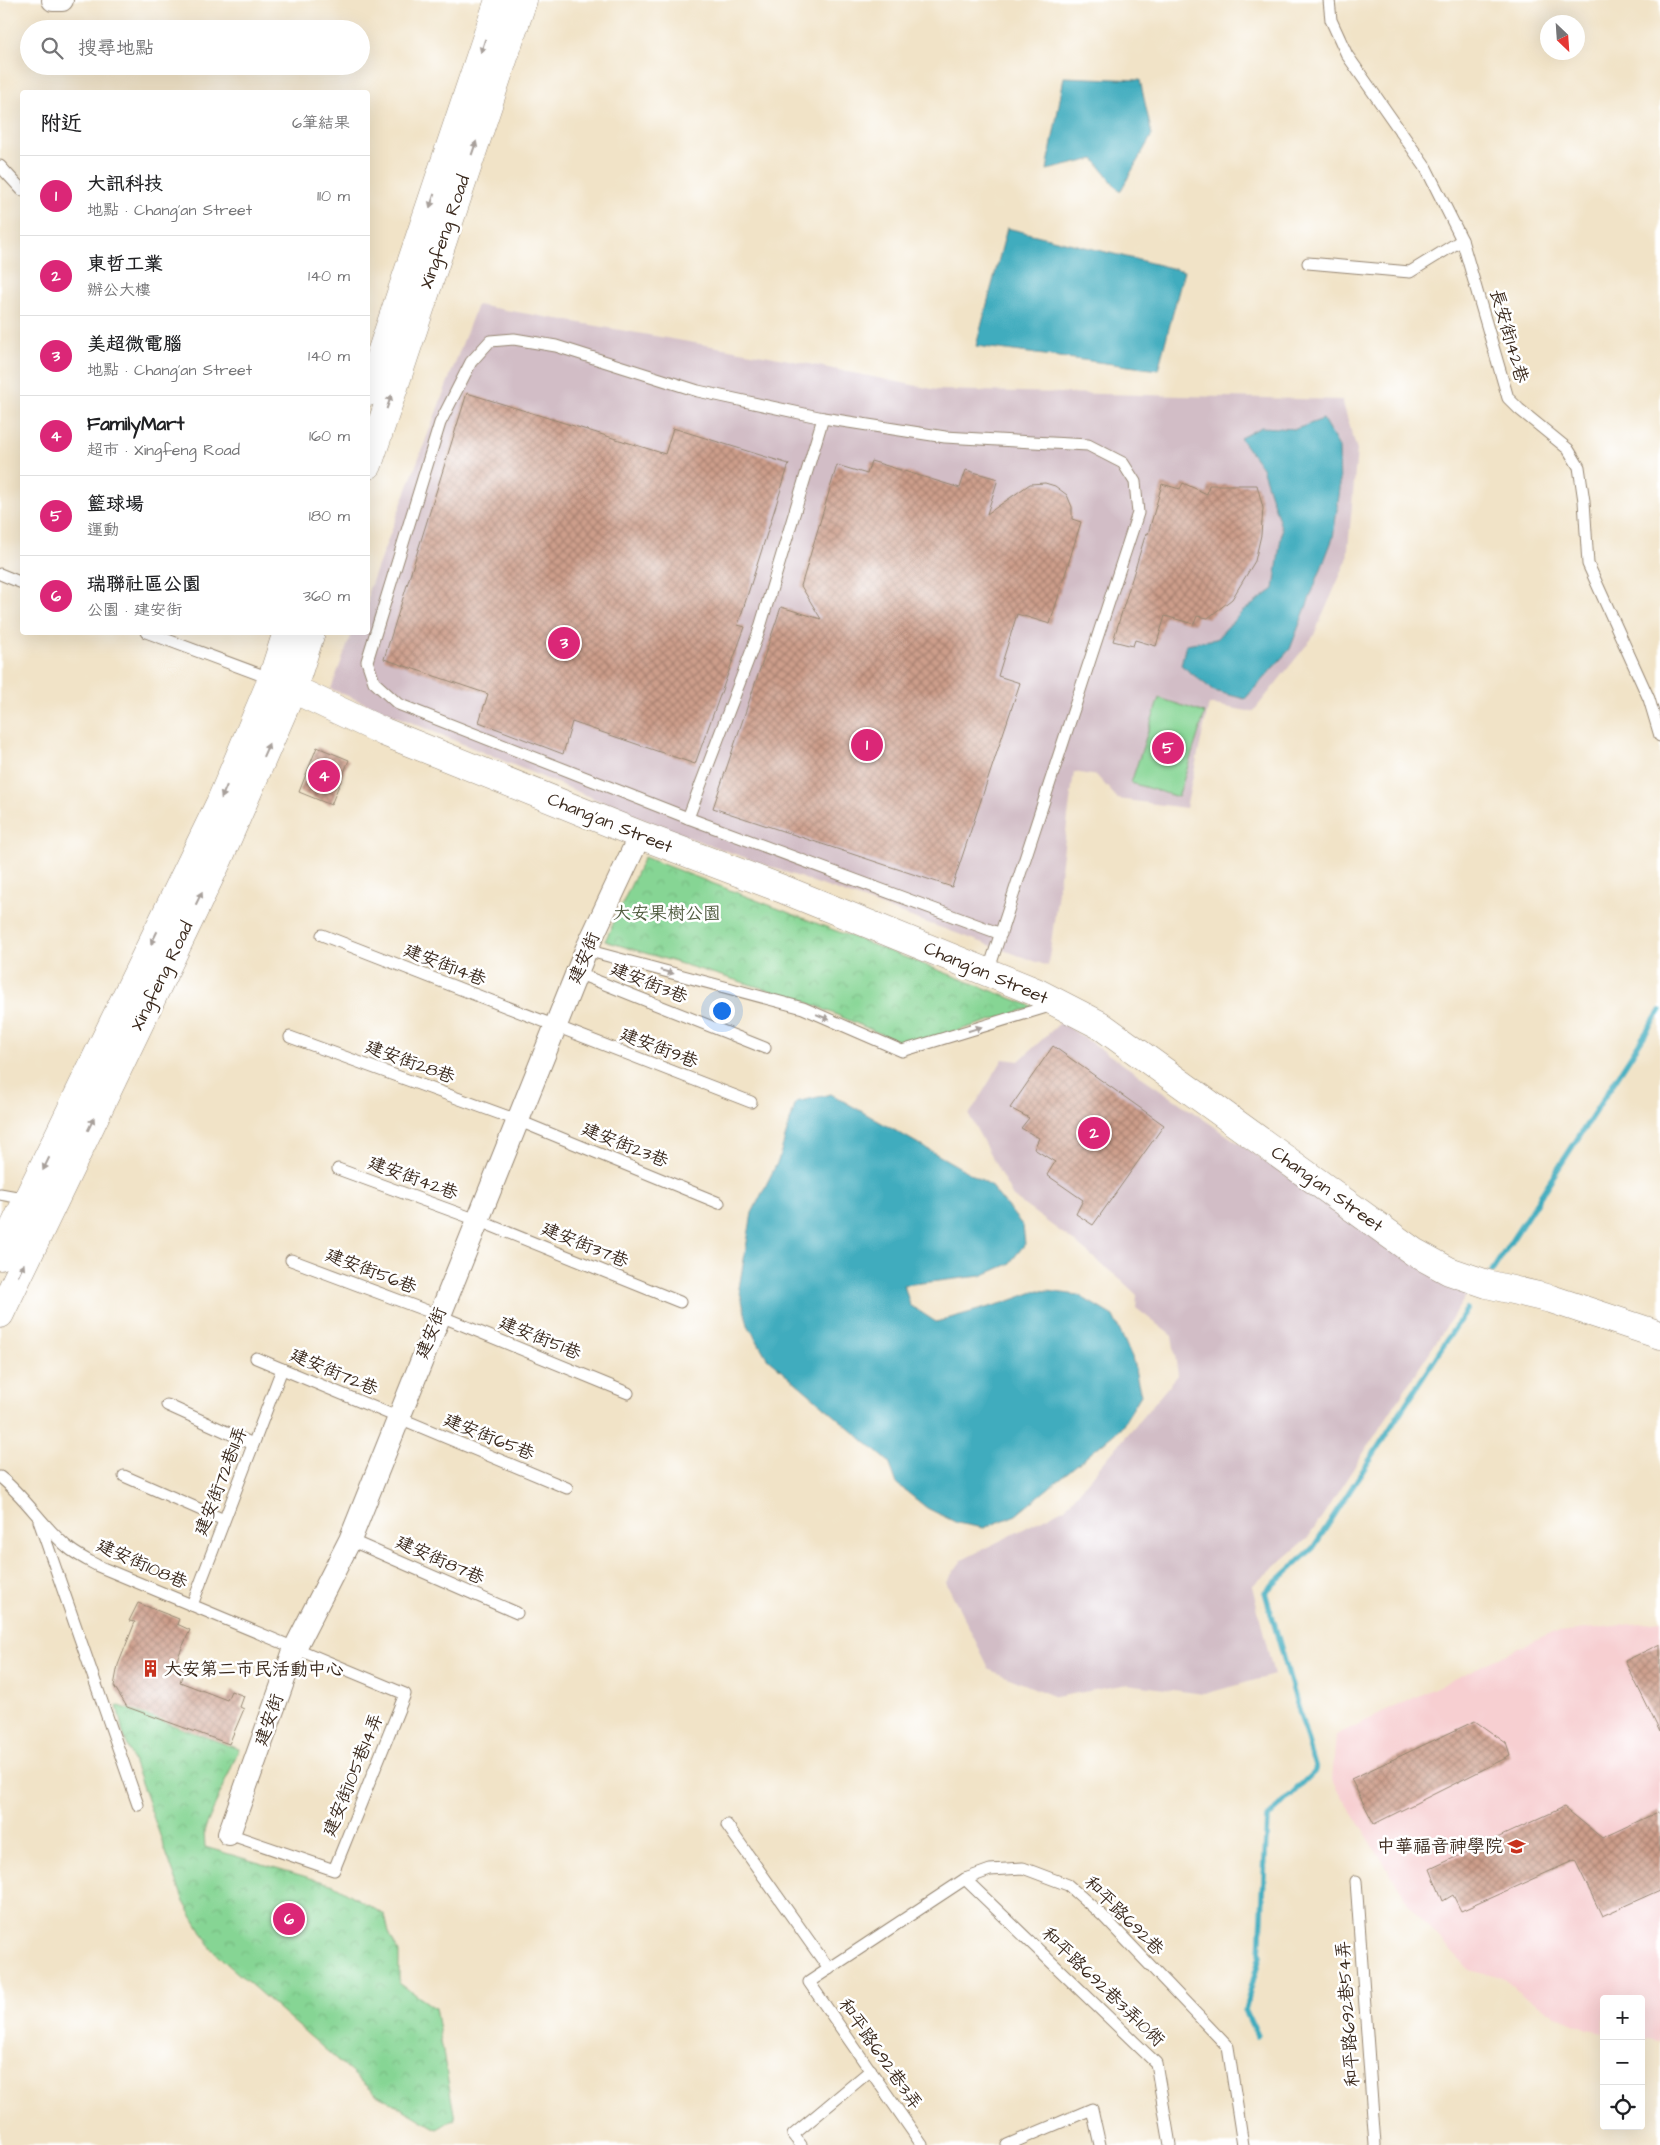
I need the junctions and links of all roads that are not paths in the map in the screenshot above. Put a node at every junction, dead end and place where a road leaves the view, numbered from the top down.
1 (53, 0) edge
2 (62, 0) edge
3 (499, 0) edge
4 (523, 0) edge
5 (1329, 0) edge
6 (0, 166) edge
7 (20, 188) edge
8 (1462, 240) junction
9 (1308, 263) dead end
10 (370, 386) edge
11 (823, 418) junction
12 (370, 459) edge
13 (0, 574) edge
14 (20, 582) edge
15 (154, 635) edge
16 (287, 635) edge
17 (309, 635) edge
18 (282, 684) junction
19 (1660, 736) edge
20 (688, 818) junction
21 (640, 835) junction
22 (1000, 934) junction
23 (322, 935) dead end
24 (586, 950) junction
25 (988, 972) junction
26 (577, 973) junction
27 (1059, 1004) junction
28 (555, 1026) junction
29 (290, 1037) dead end
30 (764, 1048) dead end
31 (751, 1102) dead end
32 (517, 1120) junction
33 (338, 1169) dead end
34 (0, 1194) edge
35 (28, 1199) junction
36 (719, 1202) dead end
37 (477, 1220) junction
38 (0, 1256) edge
39 (291, 1260) dead end
40 (680, 1302) dead end
41 (0, 1314) edge
42 (438, 1315) junction
43 (1660, 1334) edge
44 (256, 1358) dead end
45 (282, 1369) junction
46 (628, 1393) dead end
47 (167, 1405) dead end
48 (397, 1418) junction
49 (253, 1444) junction
50 (124, 1476) dead end
51 (0, 1477) edge
52 (567, 1488) dead end
53 (38, 1517) junction
54 (224, 1520) junction
55 (350, 1540) junction
56 (192, 1605) junction
57 (517, 1613) dead end
58 (295, 1648) junction
59 (406, 1694) joint
60 (138, 1805) dead end
61 (727, 1825) dead end
62 (229, 1834) joint
63 (965, 1879) junction
64 (1356, 1881) dead end
65 (829, 1969) junction
66 (809, 1982) joint
67 (871, 2070) junction
68 (801, 2145) edge
69 (922, 2145) edge
70 (1007, 2145) edge
71 (1100, 2145) edge
72 (1170, 2145) edge
73 (1243, 2145) edge
74 (1376, 2145) edge

1 - 2 street
3 -> 10 main road, Xingfeng Road
12 -> 4 main road, Xingfeng Road
5 - 8 lane, 長安街142巷
6 - 7 lane
8 - 9 lane
8 - 19 lane, 長安街142巷
11 - 20 lane
11 - 20 lane
11 - 22 lane
13 - 14 lane
15 - 18 lane
16 - 18 main road, Xingfeng Road
17 - 18 main road, Xingfeng Road
18 - 21 main road, Chang'an Street
18 -> 35 main road, Xingfeng Road
41 -> 18 main road, Xingfeng Road
20 - 22 lane
21 - 24 street, 建安街
21 - 25 main road, Chang'an Street
22 - 25 lane
23 - 28 lane, 建安街14巷
24 - 26 street, 建安街
24 -> 27 lane
25 - 27 main road, Chang'an Street
26 - 28 street, 建安街
26 - 30 lane, 建安街3巷
27 - 43 main road, Chang'an Street
28 - 31 lane, 建安街9巷
28 - 32 street, 建安街
29 - 32 lane, 建安街28巷
32 - 36 lane, 建安街23巷
32 - 37 street, 建安街
33 - 37 lane, 建安街42巷
34 - 35 lane
35 - 38 main road, Xingfeng Road
37 - 40 lane, 建安街37巷
37 - 42 street, 建安街
39 - 42 lane, 建安街56巷
42 - 46 lane, 建安街51巷
42 - 48 street, 建安街
44 - 45 lane, 建安街72巷
45 - 48 lane, 建安街72巷
45 - 49 lane, 建安街72巷11弄
47 - 49 lane
48 - 52 lane, 建安街65巷
48 - 55 street, 建安街
49 - 54 lane, 建安街72巷11弄
50 - 54 lane
51 - 53 lane, 建安街108巷
53 - 56 lane, 建安街108巷
53 - 60 lane
54 - 56 lane, 建安街72巷11弄
55 - 57 lane, 建安街87巷
55 - 58 street, 建安街
56 - 58 lane, 建安街108巷
58 - 59 lane, 建安街108巷
58 - 62 street, 建安街
59 - 62 lane, 建安街105巷14弄
61 - 65 lane
63 - 65 lane, 和平路692巷
63 - 72 lane, 和平路692巷3弄10衖
63 - 73 lane, 和平路692巷
64 - 74 lane, 和平路692巷54弄
65 - 66 lane, 和平路692巷
66 - 67 lane, 和平路692巷3弄
67 - 68 lane
67 - 69 lane, 和平路692巷3弄
70 - 71 lane

